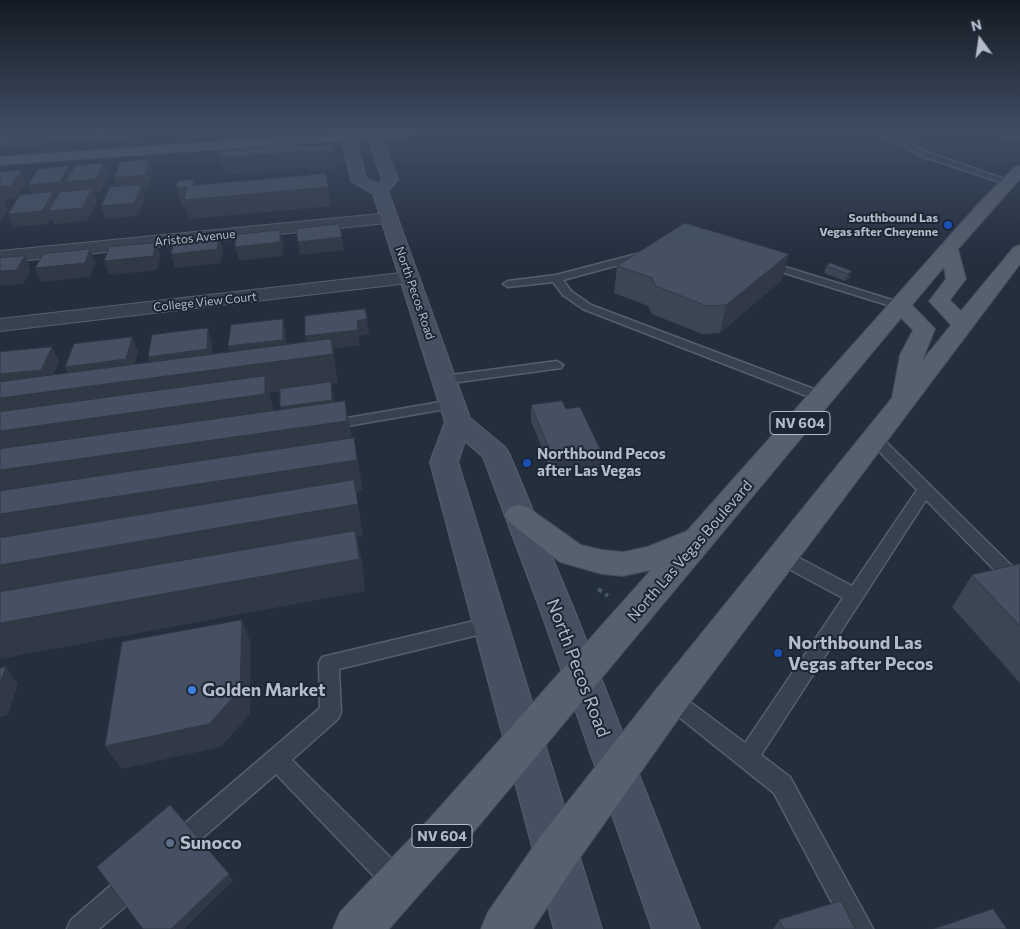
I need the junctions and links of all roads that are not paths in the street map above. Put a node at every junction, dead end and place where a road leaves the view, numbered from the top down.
1 (358, 174) edge
2 (389, 174) edge
3 (1015, 176) edge
4 (380, 191) junction
5 (390, 218) junction
6 (949, 249) junction
7 (1020, 251) edge
8 (658, 252) edge
9 (0, 257) edge
10 (760, 262) edge
11 (410, 278) junction
12 (556, 278) junction
13 (508, 284) dead end
14 (900, 306) junction
15 (0, 325) edge
16 (963, 325) junction
17 (557, 365) dead end
18 (444, 380) junction
19 (822, 397) junction
20 (904, 400) junction
21 (455, 414) junction
22 (316, 427) edge
23 (874, 438) junction
24 (925, 490) junction
25 (519, 515) junction
26 (704, 535) junction
27 (782, 557) junction
28 (1020, 585) edge
29 (855, 596) junction
30 (491, 625) junction
31 (582, 676) junction
32 (671, 699) junction
33 (525, 742) junction
34 (747, 758) junction
35 (276, 760) junction
36 (617, 772) junction
37 (556, 853) junction
38 (398, 884) junction
39 (80, 929) edge
40 (357, 929) edge
41 (504, 929) edge
42 (578, 929) edge
43 (676, 929) edge
44 (860, 929) edge

1 - 4 main road
2 - 4 main road
3 - 6 main road, North Las Vegas Boulevard / NV 604
4 - 5 main road, North Pecos Road
5 - 9 street, Aristos Avenue
5 - 11 main road, North Pecos Road
6 - 14 main road, North Las Vegas Boulevard / NV 604
6 - 16 main road
7 - 16 main road
8 - 12 lane
10 - 14 lane
11 - 15 street, College View Court
11 - 18 main road, North Pecos Road
12 - 13 lane
12 - 19 lane
14 - 19 main road, North Las Vegas Boulevard / NV 604
14 - 20 main road
16 - 20 main road
17 - 18 lane
18 - 21 main road, North Pecos Road
19 - 26 main road, North Las Vegas Boulevard / NV 604
20 - 23 main road
21 - 22 lane
21 - 25 main road, North Pecos Road
21 - 30 main road
23 - 24 lane
23 - 27 main road
24 - 28 lane
24 - 29 lane
25 - 26 main road
25 - 31 main road, North Pecos Road
26 - 31 main road, North Las Vegas Boulevard / NV 604
27 - 29 lane
27 - 32 main road
29 - 34 lane
30 - 33 main road
30 - 35 lane
31 - 33 main road, North Las Vegas Boulevard / NV 604
31 - 36 main road, North Pecos Road
32 - 34 lane
32 - 36 main road
33 - 37 main road
33 - 38 main road, North Las Vegas Boulevard / NV 604
34 - 44 lane
35 - 38 lane
35 - 39 lane
36 - 37 main road
36 - 43 main road, North Pecos Road
37 - 41 main road
37 - 42 main road
38 - 40 main road, North Las Vegas Boulevard / NV 604

